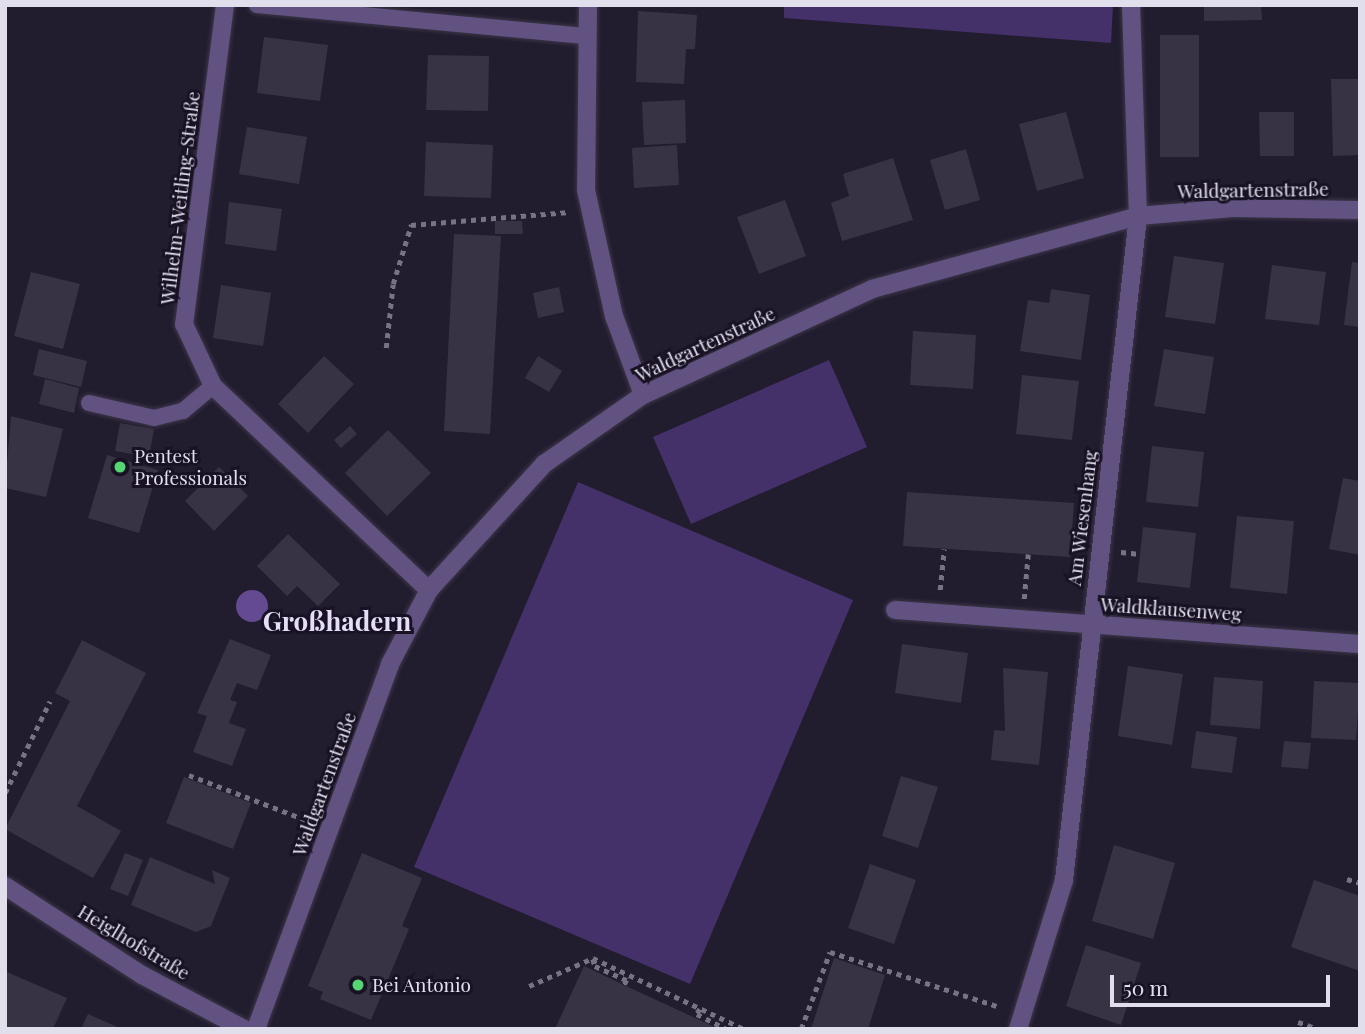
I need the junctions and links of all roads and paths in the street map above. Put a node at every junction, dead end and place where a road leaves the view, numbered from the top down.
1 (225, 5) edge
2 (257, 5) edge
3 (588, 5) edge
4 (1131, 5) edge
5 (585, 36) junction
6 (1360, 210) edge
7 (590, 211) junction
8 (1138, 216) junction
9 (386, 348) dead end
10 (213, 386) junction
11 (643, 394) junction
12 (89, 403) dead end
13 (944, 549) dead end
14 (1028, 554) dead end
15 (429, 590) junction
16 (895, 610) dead end
17 (937, 613) junction
18 (1022, 619) junction
19 (1091, 624) junction
20 (1360, 644) edge
21 (50, 701) dead end
22 (188, 775) dead end
23 (5, 793) edge
24 (290, 814) dead end
25 (1347, 878) dead end
26 (1360, 883) edge
27 (5, 887) edge
28 (593, 958) junction
29 (624, 985) dead end
30 (529, 986) dead end
31 (700, 1008) junction
32 (1021, 1022) edge
33 (1298, 1022) dead end
34 (244, 1029) edge
35 (256, 1029) edge
36 (727, 1029) edge
37 (744, 1029) edge
38 (801, 1029) edge
39 (1318, 1029) edge

1 - 10 street, Wilhelm-Weitling-Straße
2 - 5 lane
3 - 5 street
4 - 8 street, Am Wiesenhang
5 - 7 street
6 - 8 street, Waldgartenstraße
7 - 9 path
7 - 11 street
8 - 11 street, Waldgartenstraße
8 - 19 street, Am Wiesenhang
10 - 12 lane
10 - 15 street, Wilhelm-Weitling-Straße
11 - 15 street, Waldgartenstraße
13 - 17 path
14 - 18 path
15 - 35 street, Waldgartenstraße
16 - 17 street, Waldklausenweg
17 - 18 street, Waldklausenweg
18 - 19 street, Waldklausenweg
19 - 20 street, Waldklausenweg
19 - 32 street, Am Wiesenhang
21 - 23 path
22 - 24 path
25 - 26 path
27 - 34 street, Heiglhofstraße
28 - 29 path
28 - 30 path
28 - 31 path
31 - 36 path
31 - 37 path
32 - 38 path
33 - 39 path

